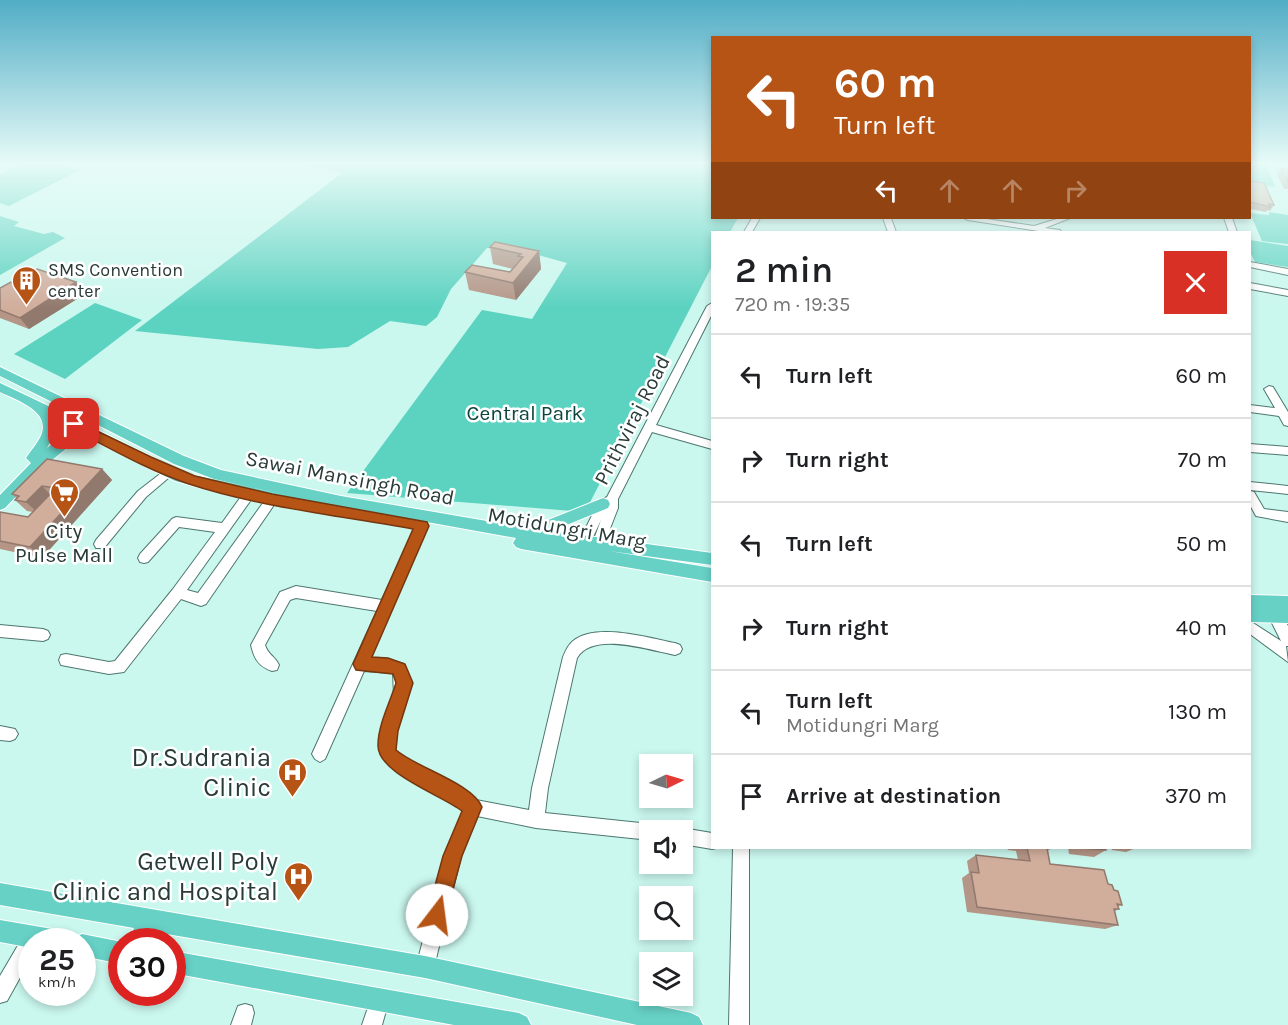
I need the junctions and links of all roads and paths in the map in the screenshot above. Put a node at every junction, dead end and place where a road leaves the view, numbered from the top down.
1 (975, 219) edge
2 (1063, 219) edge
3 (1001, 223) junction
4 (1034, 228) junction
5 (1005, 231) edge
6 (1051, 231) edge
7 (1251, 265) edge
8 (1288, 272) edge
9 (1251, 286) edge
10 (1288, 293) edge
11 (710, 318) edge
12 (0, 371) edge
13 (0, 387) edge
14 (1269, 389) dead end
15 (39, 407) junction
16 (1251, 409) edge
17 (1285, 417) edge
18 (84, 422) junction
19 (650, 428) junction
20 (113, 443) junction
21 (711, 445) edge
22 (1251, 448) edge
23 (1288, 451) edge
24 (37, 459) junction
25 (169, 471) junction
26 (1251, 486) edge
27 (1288, 490) edge
28 (0, 493) edge
29 (249, 494) junction
30 (1251, 497) edge
31 (272, 499) junction
32 (608, 502) junction
33 (0, 504) edge
34 (1288, 517) edge
35 (422, 526) junction
36 (225, 528) junction
37 (526, 534) junction
38 (100, 544) dead end
39 (589, 548) junction
40 (144, 558) dead end
41 (711, 559) edge
42 (711, 575) edge
43 (177, 593) junction
44 (1251, 602) edge
45 (387, 607) junction
46 (1280, 609) edge
47 (1251, 615) edge
48 (1251, 628) edge
49 (0, 631) edge
50 (43, 635) dead end
51 (1288, 640) edge
52 (675, 650) dead end
53 (1288, 656) edge
54 (66, 660) dead end
55 (361, 664) junction
56 (272, 665) dead end
57 (320, 754) dead end
58 (472, 807) junction
59 (536, 820) junction
60 (639, 831) edge
61 (693, 838) edge
62 (711, 841) edge
63 (741, 849) edge
64 (0, 894) edge
65 (149, 921) junction
66 (146, 928) edge
67 (0, 931) edge
68 (18, 934) edge
69 (18, 962) edge
70 (186, 965) edge
71 (425, 967) junction
72 (0, 994) edge
73 (380, 1000) junction
74 (372, 1025) edge
75 (519, 1025) edge
76 (692, 1025) edge
77 (740, 1025) edge

1 - 3 street
2 - 4 street
3 - 4 street
3 - 5 street
4 - 6 street
7 - 8 street
9 - 10 street
11 - 19 street, Prithviraj Road
12 - 18 main road, Sawai Mansingh Road
13 - 15 main road, Motidungri Marg
14 - 17 street
15 - 18 main road, Motidungri Marg
15 - 24 main road
16 - 17 street
18 - 20 main road, Motidungri Marg
18 - 24 main road
18 - 37 main road, Sawai Mansingh Road
19 - 21 street
19 - 32 street, Prithviraj Road
20 - 24 main road
20 - 25 main road, Motidungri Marg
22 - 23 street
24 - 28 main road
24 - 33 main road
25 - 29 main road, Motidungri Marg
25 - 38 street
26 - 27 street
29 - 31 main road, Motidungri Marg
29 - 36 street
30 - 34 street
31 - 35 main road, Motidungri Marg
31 - 43 street
32 - 37 main road
32 - 39 street, Prithviraj Road
35 - 39 main road, Motidungri Marg
35 - 45 street
36 - 40 street
36 - 43 street
37 - 39 main road, Sawai Mansingh Road
39 - 41 main road, Sawai Mansingh Road
39 - 42 main road, Motidungri Marg
43 - 54 street
44 - 46 main road
45 - 55 street
45 - 56 street
46 - 47 main road
46 - 51 street
48 - 53 street
49 - 50 street
52 - 59 street
55 - 57 street
55 - 58 street
58 - 59 street
58 - 71 street
59 - 60 street
61 - 62 street
63 - 77 street
64 - 65 main road
65 - 66 main road
65 - 71 main road
67 - 68 main road
69 - 72 street
70 - 73 main road
71 - 76 main road
73 - 74 street
73 - 75 main road

